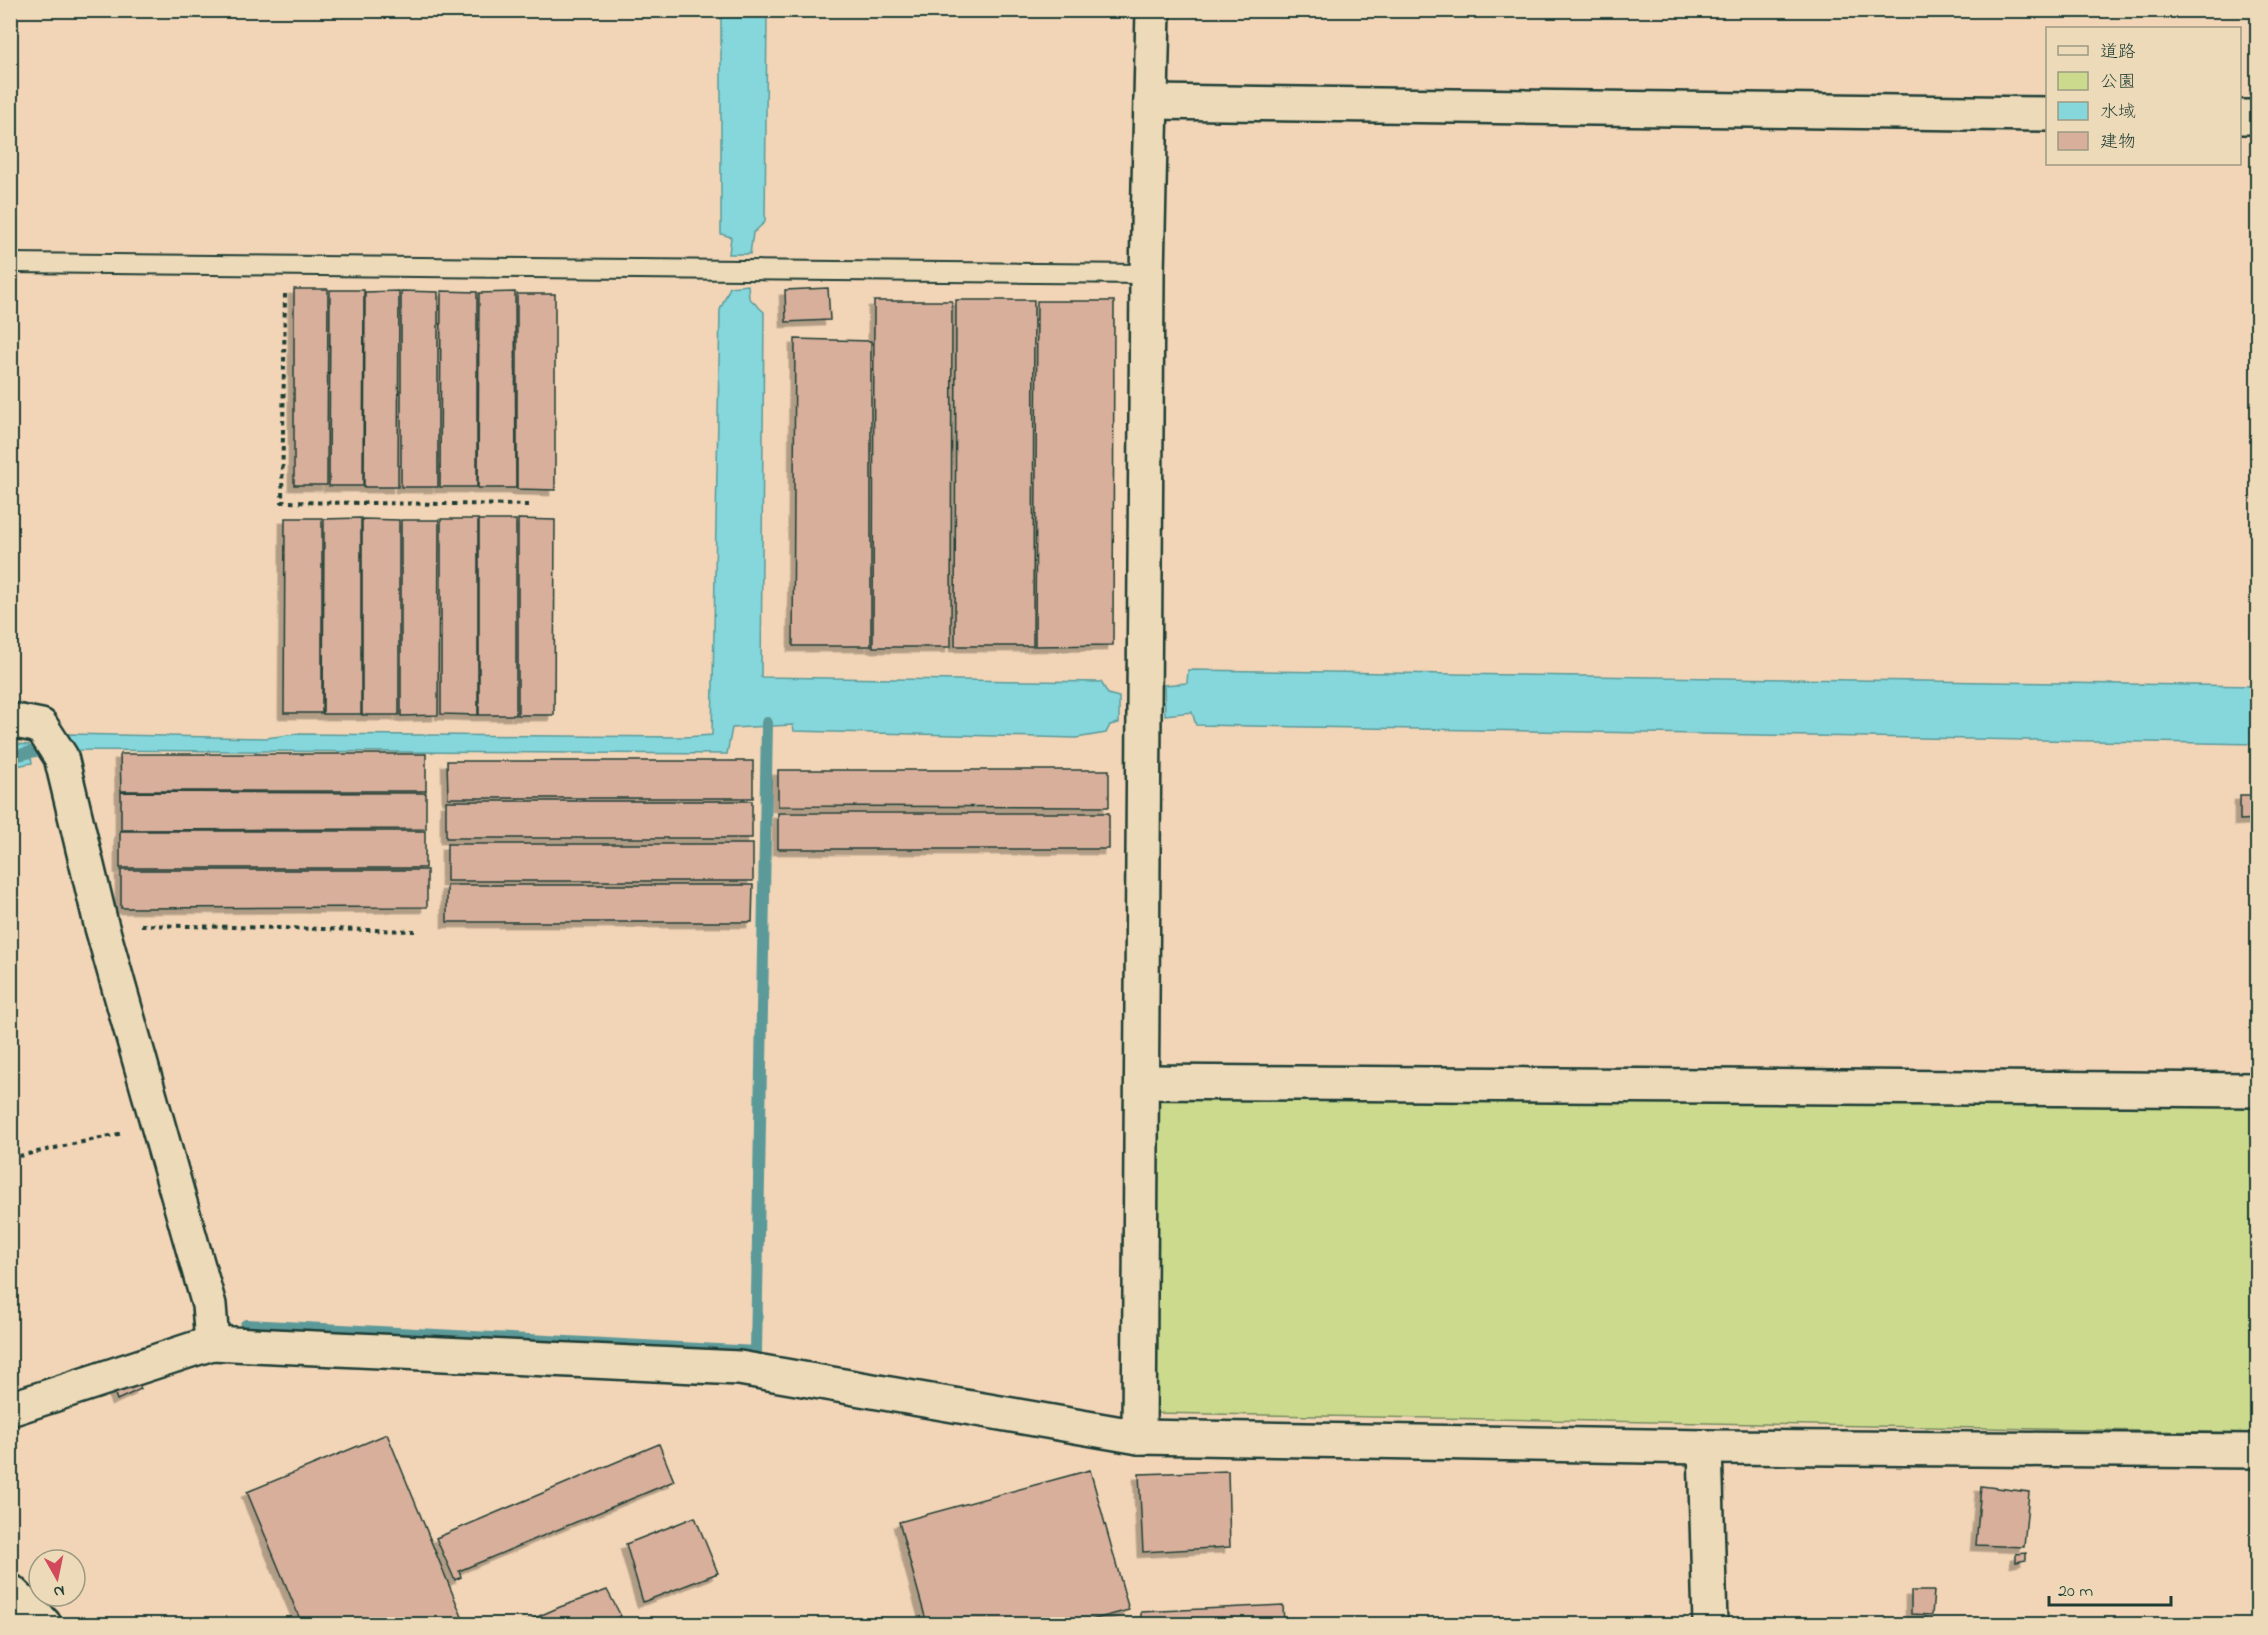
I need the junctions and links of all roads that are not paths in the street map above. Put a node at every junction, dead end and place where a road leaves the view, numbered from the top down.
1 (1153, 10) edge
2 (1151, 102) junction
3 (2046, 114) edge
4 (2241, 117) edge
5 (2258, 117) edge
6 (10, 263) edge
7 (1147, 274) junction
8 (10, 720) edge
9 (1142, 1082) junction
10 (2258, 1090) edge
11 (212, 1343) junction
12 (10, 1409) edge
13 (1139, 1437) junction
14 (1705, 1447) junction
15 (2258, 1451) edge
16 (10, 1591) edge
17 (44, 1624) edge
18 (1710, 1624) edge

1 - 2 street
2 - 3 street
2 - 7 street
4 - 5 street
6 - 7 lane
7 - 9 street
8 - 11 street
9 - 10 street
9 - 13 street
11 - 12 street
11 - 13 street
13 - 14 street
14 - 15 street
14 - 18 street
16 - 17 street

